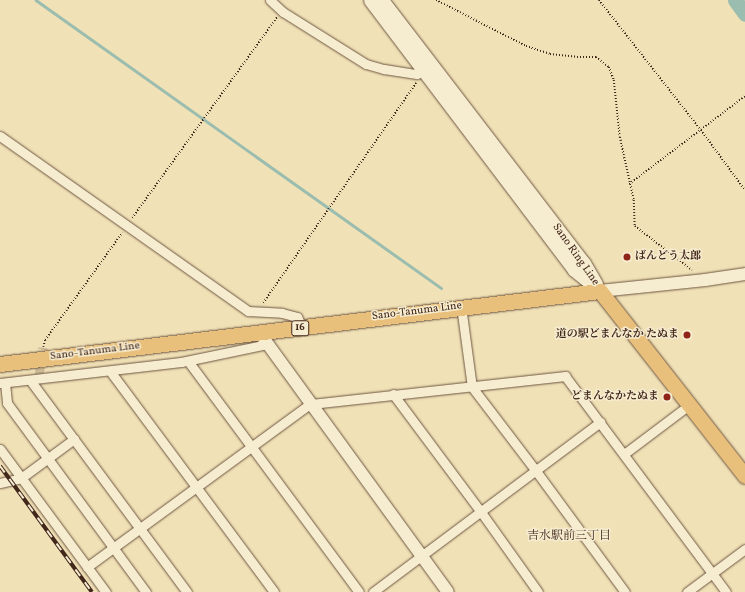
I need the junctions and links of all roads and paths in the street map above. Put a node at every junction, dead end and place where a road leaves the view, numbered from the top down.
1 (270, 0) edge
2 (370, 0) edge
3 (382, 0) edge
4 (436, 0) edge
5 (599, 0) edge
6 (282, 10) junction
7 (424, 68) junction
8 (745, 96) edge
9 (701, 130) junction
10 (0, 136) edge
11 (629, 184) junction
12 (745, 190) edge
13 (127, 226) junction
14 (745, 274) edge
15 (705, 280) junction
16 (600, 291) junction
17 (461, 306) junction
18 (256, 313) junction
19 (302, 327) junction
20 (259, 332) junction
21 (268, 344) junction
22 (43, 347) tunnel mouth
23 (188, 361) junction
24 (0, 364) edge
25 (110, 371) junction
26 (36, 378) junction
27 (2, 383) edge
28 (472, 387) junction
29 (393, 394) junction
30 (311, 403) junction
31 (689, 405) junction
32 (600, 422) junction
33 (74, 439) junction
34 (251, 447) junction
35 (0, 449) edge
36 (624, 454) junction
37 (48, 459) junction
38 (536, 471) junction
39 (745, 476) edge
40 (21, 478) junction
41 (0, 484) edge
42 (196, 488) junction
43 (481, 512) junction
44 (140, 529) junction
45 (114, 548) junction
46 (745, 549) edge
47 (422, 556) junction
48 (88, 568) junction
49 (712, 574) junction
50 (106, 592) edge
51 (146, 592) edge
52 (187, 592) edge
53 (274, 592) edge
54 (359, 592) edge
55 (373, 592) edge
56 (448, 592) edge
57 (538, 592) edge
58 (625, 592) edge
59 (687, 592) edge
60 (726, 592) edge

1 - 6 street
2 - 7 main road, Sano Ring Line
3 - 7 main road, Sano Ring Line
4 - 11 path
5 - 9 path
6 - 7 street
6 - 13 path
7 - 16 main road, Sano Ring Line
7 - 18 path
8 - 9 path
9 - 11 path
9 - 12 path
10 - 13 street
11 - 15 path
13 - 18 street
13 - 22 path
14 - 15 street
15 - 16 street
16 - 17 main road, Sano-Tanuma Line / 16
16 - 31 main road
17 - 19 main road, Sano-Tanuma Line / 16
17 - 28 street
18 - 19 street
19 - 20 main road, Sano-Tanuma Line / 16
20 - 21 street
20 - 24 main road, Sano-Tanuma Line / 16
21 - 23 street
21 - 30 street
23 - 25 street
23 - 34 street
25 - 26 street
25 - 42 street
26 - 27 street
26 - 33 street
27 - 37 street
28 - 29 street
28 - 32 street
28 - 38 street
29 - 30 street
29 - 43 street
30 - 34 street
30 - 47 street
31 - 36 street
31 - 39 main road
32 - 36 street
32 - 38 street
33 - 37 street
33 - 44 street
34 - 42 street
34 - 54 street
35 - 40 street
36 - 49 street
37 - 40 street
37 - 45 street
38 - 43 street
38 - 58 street
40 - 41 street
40 - 48 street
42 - 44 street
42 - 53 street
43 - 47 street
43 - 57 street
44 - 45 street
44 - 52 street
45 - 48 street
45 - 51 street
46 - 49 street
47 - 55 street
47 - 56 street
48 - 50 street
49 - 59 street
49 - 60 street

